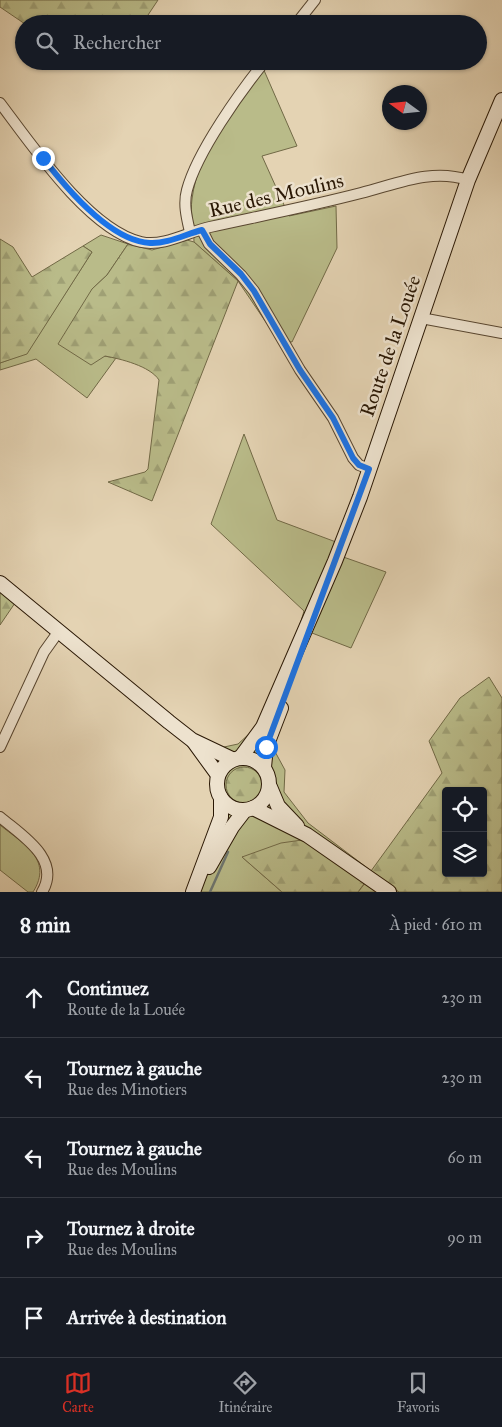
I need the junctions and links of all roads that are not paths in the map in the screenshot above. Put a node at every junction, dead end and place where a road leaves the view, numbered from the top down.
1 (315, 0) edge
2 (303, 15) edge
3 (258, 70) edge
4 (502, 100) edge
5 (0, 103) edge
6 (468, 180) junction
7 (202, 230) junction
8 (190, 232) junction
9 (421, 318) junction
10 (502, 333) edge
11 (369, 469) junction
12 (0, 583) edge
13 (317, 606) junction
14 (59, 631) junction
15 (0, 718) edge
16 (10, 722) junction
17 (192, 740) junction
18 (0, 746) edge
19 (237, 758) junction
20 (264, 767) junction
21 (218, 775) junction
22 (270, 787) junction
23 (221, 798) junction
24 (249, 809) junction
25 (0, 817) edge
26 (307, 835) junction
27 (42, 892) edge
28 (192, 892) edge
29 (196, 892) edge
30 (389, 892) edge

1 - 2 street
3 - 8 street
4 - 6 main road, Route de la Louée
5 - 8 street, Rue des Moulins
6 - 7 street, Rue des Moulins
6 - 9 main road, Route de la Louée
7 - 8 street, Rue des Moulins
7 - 11 street
9 - 10 street
9 - 11 main road, Route de la Louée
11 - 13 main road, Route de la Louée
12 - 14 main road
13 - 19 main road, Route de la Louée
13 - 20 main road, Route de la Louée
14 - 16 street
14 - 17 main road
15 - 16 street
16 - 18 street
17 - 19 main road
17 - 21 main road
19 - 20 main road
19 - 21 main road
20 - 22 main road
21 - 23 main road
22 - 24 main road
22 - 26 main road
23 - 24 main road
23 - 28 main road
24 - 26 main road
24 - 29 main road
25 - 27 street
26 - 30 main road

